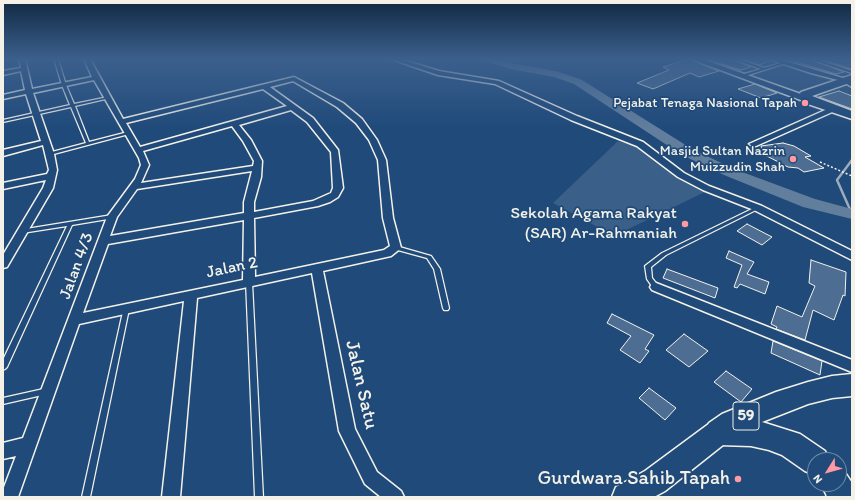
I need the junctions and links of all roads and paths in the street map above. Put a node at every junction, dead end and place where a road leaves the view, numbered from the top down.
1 (27, 82) edge
2 (76, 82) edge
3 (99, 82) edge
4 (282, 82) edge
5 (300, 82) edge
6 (498, 82) edge
7 (760, 82) edge
8 (842, 82) edge
9 (64, 85) junction
10 (265, 87) junction
11 (29, 92) junction
12 (3, 97) edge
13 (108, 98) junction
14 (807, 98) junction
15 (73, 106) junction
16 (293, 107) junction
17 (835, 109) junction
18 (36, 114) junction
19 (852, 115) edge
20 (3, 121) edge
21 (121, 122) junction
22 (234, 124) junction
23 (128, 133) junction
24 (46, 142) junction
25 (88, 144) junction
26 (753, 144) dead end
27 (138, 150) junction
28 (3, 153) edge
29 (50, 154) junction
30 (820, 162) dead end
31 (257, 168) junction
32 (51, 176) junction
33 (852, 176) edge
34 (132, 187) junction
35 (4, 188) edge
36 (758, 208) junction
37 (249, 215) junction
38 (112, 217) junction
39 (70, 224) junction
40 (22, 231) junction
41 (103, 241) junction
42 (396, 248) junction
43 (852, 256) edge
44 (3, 264) edge
45 (317, 268) junction
46 (249, 282) junction
47 (656, 288) joint
48 (191, 295) junction
49 (446, 308) dead end
50 (126, 309) junction
51 (75, 320) junction
52 (852, 366) edge
53 (3, 367) edge
54 (852, 385) edge
55 (49, 390) junction
56 (3, 401) edge
57 (719, 432) junction
58 (28, 445) junction
59 (3, 451) edge
60 (807, 456) edge
61 (9, 497) edge
62 (86, 497) edge
63 (172, 497) edge
64 (259, 497) edge
65 (395, 497) edge
66 (626, 497) edge

1 - 11 street
2 - 9 street
3 - 13 street, Jalan 4/3
4 - 10 street
5 - 42 street
6 - 36 street
7 - 14 street
8 - 14 highway
9 - 11 street
9 - 15 lane
10 - 16 street
10 - 21 street
11 - 12 street
11 - 18 street
13 - 15 lane
13 - 21 street, Jalan 4/3
14 - 17 highway
15 - 18 lane
15 - 25 lane
16 - 22 street
16 - 37 street
17 - 19 highway
17 - 26 street
18 - 20 lane
18 - 24 street
21 - 23 street, Jalan 4/3
22 - 27 street
22 - 31 street
23 - 25 lane
23 - 27 street, Jalan 4/3
24 - 28 street
24 - 29 street
25 - 29 lane
27 - 34 street, Jalan 4/3
29 - 32 street
30 - 33 path
31 - 34 street
31 - 37 street
32 - 35 street
32 - 40 street
34 - 38 street, Jalan 4/3
36 - 43 street
36 - 47 lane
37 - 41 street
37 - 46 street
38 - 39 lane
38 - 41 street, Jalan 4/3
39 - 40 lane
39 - 53 lane
40 - 44 street
41 - 51 street, Jalan 4/3
42 - 45 street, Jalan 2
42 - 49 lane
45 - 46 street, Jalan 2
45 - 65 street, Jalan Satu
46 - 48 street, Jalan 2
46 - 64 lane
47 - 52 street
48 - 50 street, Jalan 2
48 - 63 street
50 - 51 street, Jalan 2
50 - 62 lane
51 - 55 street, Jalan 4/3
54 - 57 highway, 59
55 - 56 lane
55 - 58 street, Jalan 4/3
57 - 60 highway
57 - 66 main road, 59
58 - 59 street
58 - 61 street, Jalan 4/3

